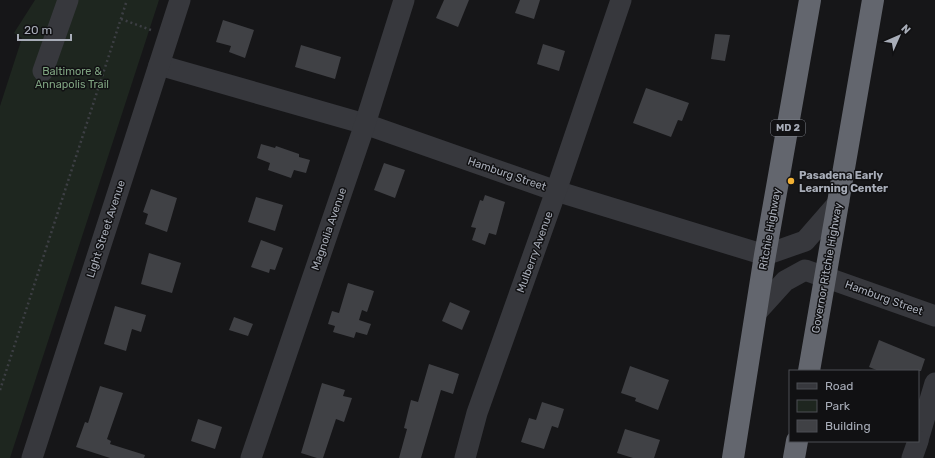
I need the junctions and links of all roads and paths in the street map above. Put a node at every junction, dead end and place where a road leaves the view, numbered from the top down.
1 (68, 0) edge
2 (127, 0) edge
3 (180, 0) edge
4 (404, 0) edge
5 (621, 0) edge
6 (810, 0) edge
7 (873, 0) edge
8 (121, 19) junction
9 (169, 37) junction
10 (160, 65) junction
11 (43, 71) dead end
12 (364, 124) junction
13 (556, 191) junction
14 (839, 202) junction
15 (765, 255) junction
16 (826, 277) junction
17 (756, 313) junction
18 (935, 316) edge
19 (809, 370) edge
20 (935, 383) edge
21 (0, 390) edge
22 (919, 437) edge
23 (797, 442) edge
24 (917, 442) edge
25 (32, 458) edge
26 (251, 458) edge
27 (465, 458) edge
28 (733, 458) edge
29 (794, 458) edge
30 (912, 458) edge

1 - 11 street
2 - 8 path
3 - 9 street, Light Street Avenue
4 - 12 street, Magnolia Avenue
5 - 13 street, Mulberry Avenue
6 - 15 highway, Ritchie Highway / MD 2
7 - 14 highway, Governor Ritchie Highway
8 - 9 path
8 - 21 path
9 - 10 street, Light Street Avenue
10 - 12 street, Hamburg Street
10 - 25 street, Light Street Avenue
12 - 13 street, Hamburg Street
12 - 26 street, Magnolia Avenue
13 - 15 street, Hamburg Street
13 - 27 street, Mulberry Avenue
14 - 15 street
14 - 16 highway, Governor Ritchie Highway
15 - 17 highway, Ritchie Highway / MD 2
16 - 17 street, Hamburg Street
16 - 18 street, Hamburg Street
16 - 19 highway, Governor Ritchie Highway
17 - 28 highway, Ritchie Highway / MD 2
20 - 22 street
23 - 29 highway
24 - 30 street

